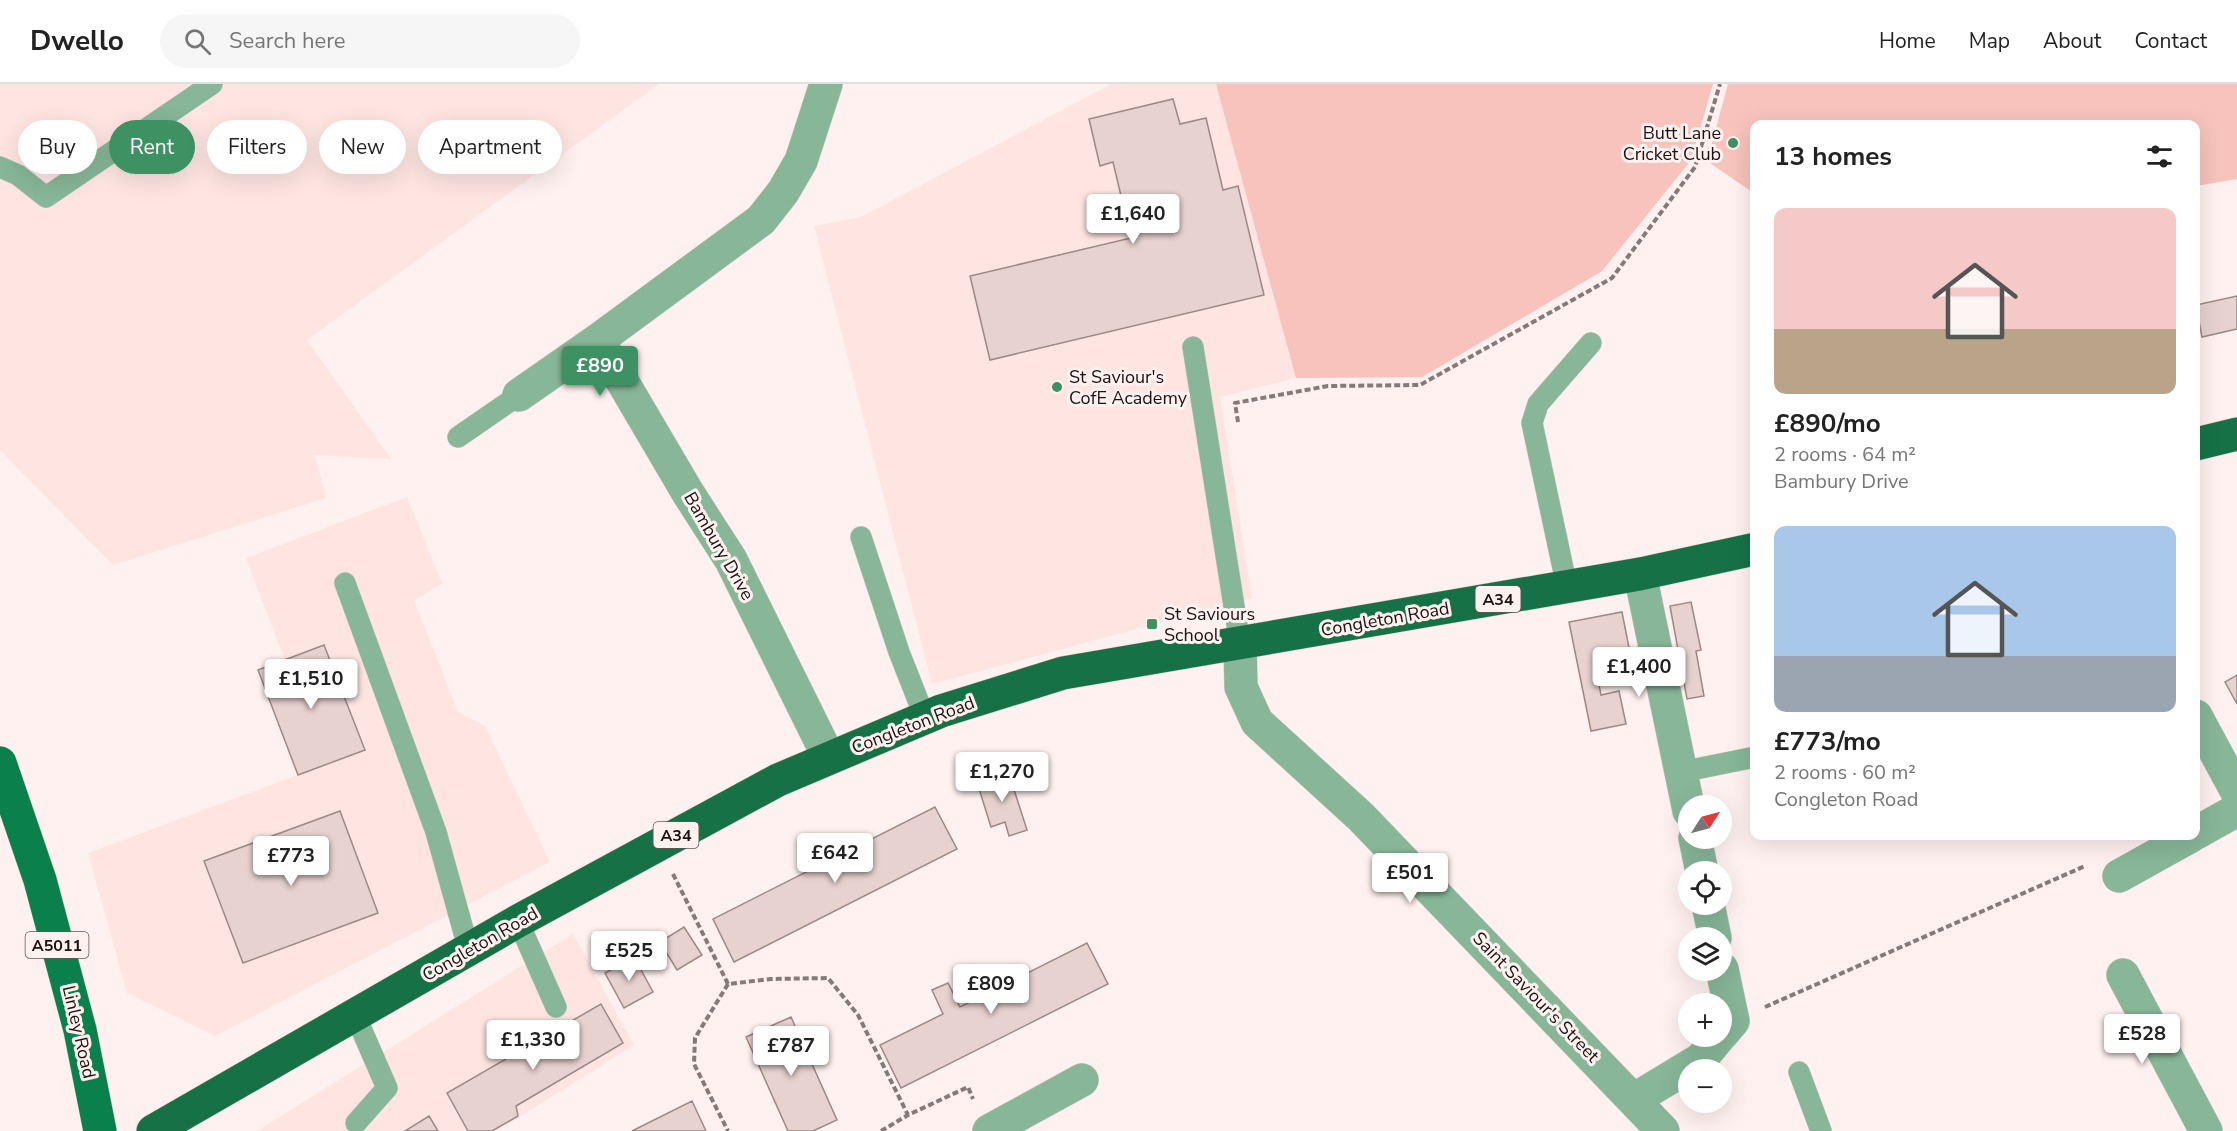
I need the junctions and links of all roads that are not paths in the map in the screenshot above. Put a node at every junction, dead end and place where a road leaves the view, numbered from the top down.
1 (212, 84) edge
2 (826, 84) edge
3 (0, 167) edge
4 (598, 340) junction
5 (1591, 343) dead end
6 (1193, 347) dead end
7 (519, 395) joint
8 (2237, 435) edge
9 (458, 437) dead end
10 (2200, 443) edge
11 (861, 537) dead end
12 (1750, 550) edge
13 (1640, 574) junction
14 (345, 584) dead end
15 (1567, 587) junction
16 (1240, 644) junction
17 (925, 718) junction
18 (2200, 723) edge
19 (829, 758) junction
20 (1750, 758) edge
21 (0, 763) edge
22 (1681, 772) junction
23 (2237, 792) edge
24 (1686, 795) edge
25 (2237, 810) edge
26 (2200, 831) edge
27 (2184, 840) edge
28 (2119, 876) road end
29 (518, 921) junction
30 (469, 951) junction
31 (2123, 975) dead end
32 (556, 1007) dead end
33 (356, 1017) junction
34 (1711, 1047) edge
35 (1799, 1072) dead end
36 (1082, 1080) dead end
37 (1635, 1099) junction
38 (983, 1120) edge
39 (356, 1123) dead end
40 (100, 1131) edge
41 (153, 1131) edge
42 (1663, 1131) edge
43 (1821, 1131) edge
44 (2206, 1131) edge

1 - 3 lane
2 - 4 street
4 - 7 street
4 - 19 street, Bambury Drive
5 - 15 lane
6 - 16 lane
7 - 9 lane
8 - 10 highway
11 - 17 lane
12 - 13 highway, Congleton Road / A34
13 - 15 highway, Congleton Road / A34
13 - 22 street
14 - 30 lane
15 - 16 highway, Congleton Road / A34
16 - 17 highway, Congleton Road / A34
16 - 37 street, Saint Saviour's Street
17 - 19 highway, Congleton Road / A34
18 - 23 street
19 - 29 highway, Congleton Road / A34
20 - 22 lane
21 - 40 main road, Linley Road / A5011
22 - 24 street
25 - 26 street
27 - 28 street
29 - 30 highway, Congleton Road / A34
29 - 32 lane
30 - 33 highway, Congleton Road / A34
31 - 44 street
33 - 39 lane
33 - 41 highway, Congleton Road / A34
34 - 37 street
35 - 43 lane
36 - 38 street
37 - 42 street, Saint Saviour's Street

